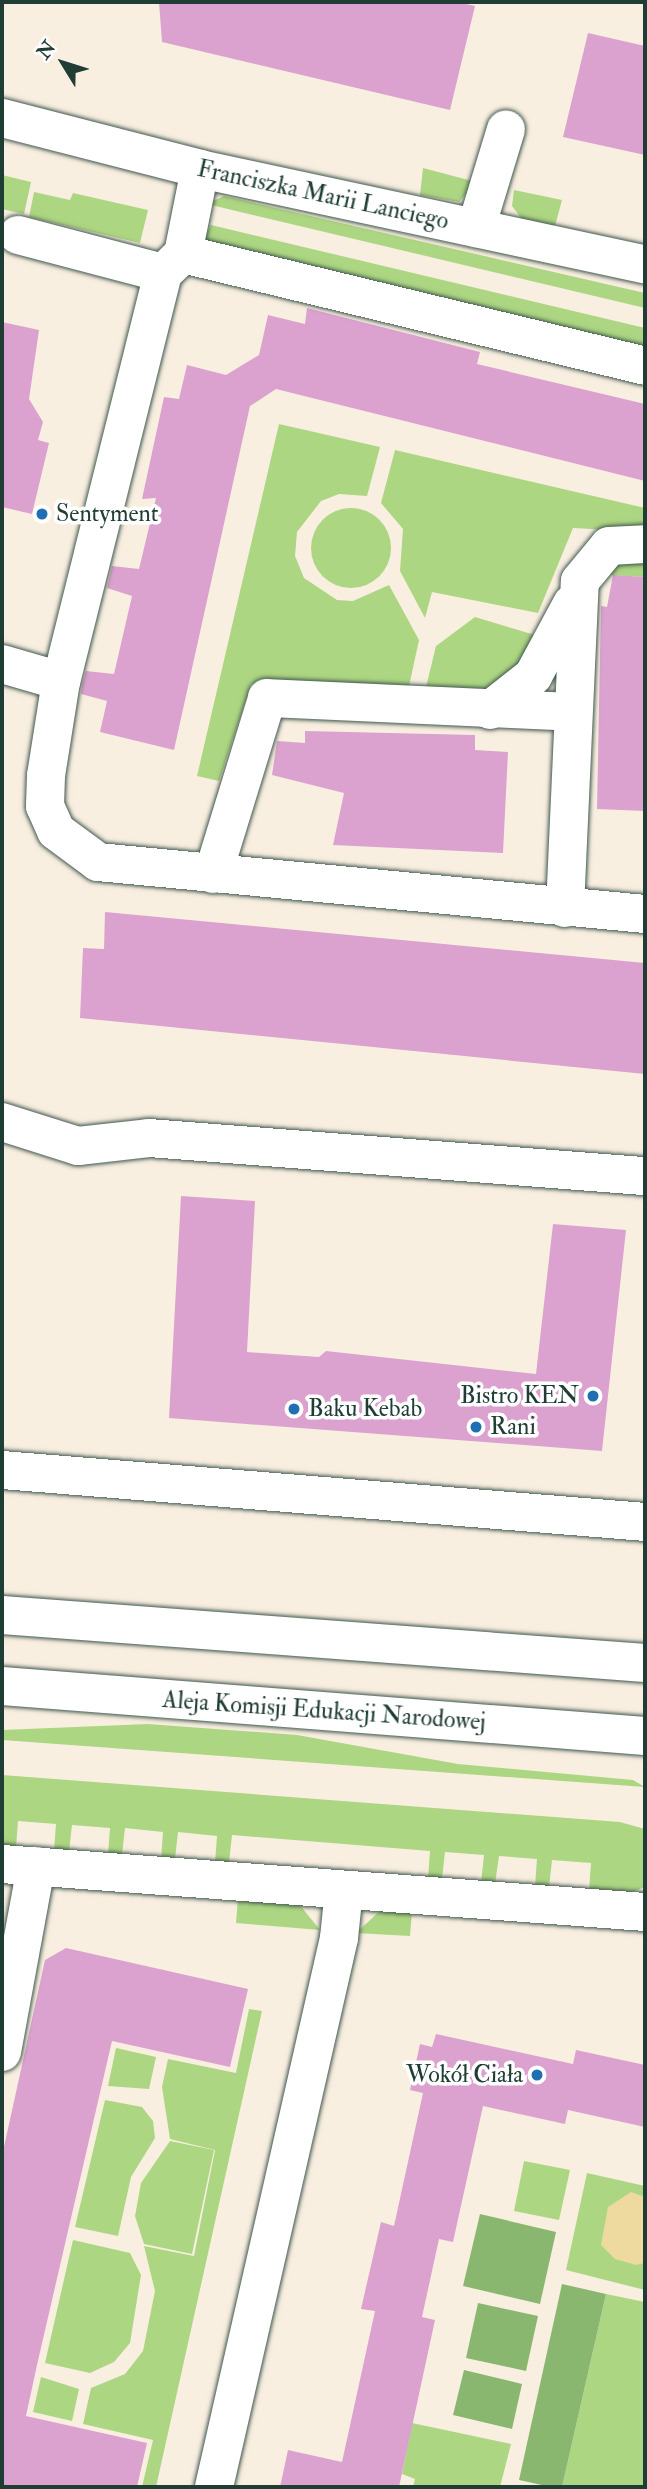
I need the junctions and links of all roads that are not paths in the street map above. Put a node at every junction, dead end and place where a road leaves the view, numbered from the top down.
1 (2, 118) edge
2 (506, 130) dead end
3 (200, 169) junction
4 (476, 228) junction
5 (18, 235) dead end
6 (173, 264) junction
7 (645, 264) edge
8 (645, 366) edge
9 (645, 544) edge
10 (579, 599) junction
11 (2, 664) edge
12 (61, 681) junction
13 (490, 710) junction
14 (570, 712) junction
15 (213, 874) junction
16 (565, 908) junction
17 (645, 914) edge
18 (2, 1122) edge
19 (645, 1176) edge
20 (2, 1470) edge
21 (645, 1521) edge
22 (2, 1615) edge
23 (645, 1663) edge
24 (2, 1686) edge
25 (645, 1736) edge
26 (19, 1865) edge
27 (344, 1890) junction
28 (645, 1912) edge
29 (2, 2052) edge
30 (214, 2487) edge

1 - 3 street, Franciszka Marii Lanciego
2 - 4 street
3 - 4 street, Franciszka Marii Lanciego
3 - 6 street
4 - 7 street, Franciszka Marii Lanciego
5 - 6 street
6 - 8 street
6 - 12 street
9 - 10 street
10 - 13 street
10 - 14 street
11 - 12 street
12 - 15 street
13 - 14 street
13 - 15 street
14 - 16 street
15 - 16 street
16 - 17 street
18 - 19 street
20 - 21 street
22 - 23 street
24 - 25 street, Aleja Komisji Edukacji Narodowej
26 - 27 street
26 - 29 street
27 - 28 street
27 - 30 street

